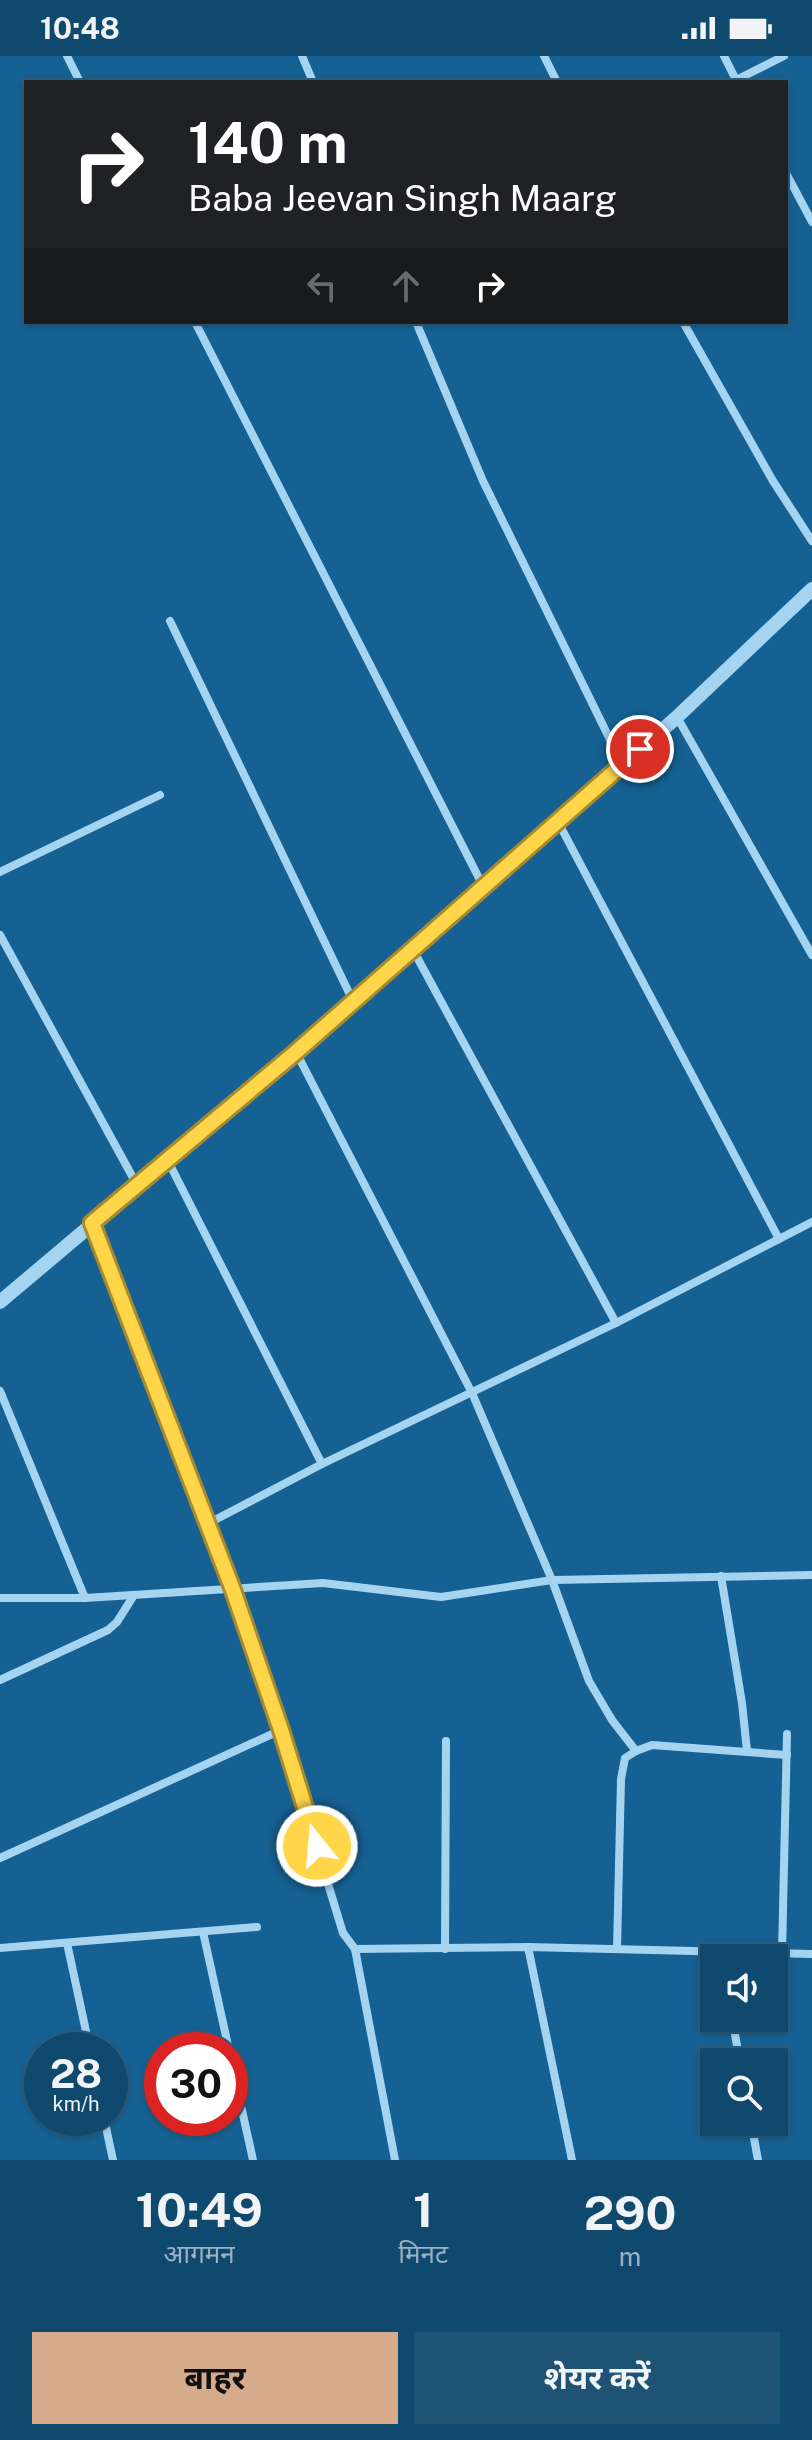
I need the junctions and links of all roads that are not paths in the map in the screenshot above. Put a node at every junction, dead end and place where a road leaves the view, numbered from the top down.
1 (67, 56) edge
2 (302, 56) edge
3 (544, 56) edge
4 (724, 56) edge
5 (784, 56) edge
6 (79, 80) edge
7 (312, 80) edge
8 (556, 80) edge
9 (736, 80) edge
10 (738, 80) edge
11 (788, 177) edge
12 (812, 222) edge
13 (196, 324) edge
14 (417, 324) edge
15 (684, 324) edge
16 (812, 541) edge
17 (812, 589) edge
18 (170, 621) dead end
19 (677, 717) junction
20 (622, 764) junction
21 (160, 795) dead end
22 (557, 820) junction
23 (0, 872) edge
24 (483, 886) junction
25 (0, 935) edge
26 (412, 948) junction
27 (812, 955) edge
28 (353, 1001) junction
29 (296, 1052) junction
30 (168, 1161) junction
31 (137, 1185) junction
32 (812, 1222) edge
33 (92, 1223) junction
34 (779, 1239) junction
35 (0, 1302) edge
36 (616, 1323) junction
37 (0, 1391) edge
38 (472, 1393) junction
39 (322, 1464) junction
40 (207, 1524) junction
41 (812, 1575) edge
42 (721, 1576) junction
43 (552, 1580) junction
44 (233, 1590) junction
45 (134, 1595) junction
46 (0, 1598) edge
47 (85, 1598) junction
48 (0, 1680) edge
49 (281, 1730) junction
50 (787, 1734) dead end
51 (446, 1741) dead end
52 (636, 1751) junction
53 (747, 1751) junction
54 (787, 1755) junction
55 (0, 1858) edge
56 (257, 1927) dead end
57 (203, 1932) junction
58 (67, 1943) junction
59 (782, 1944) edge
60 (528, 1947) junction
61 (0, 1948) edge
62 (355, 1949) junction
63 (445, 1949) junction
64 (617, 1949) junction
65 (700, 1954) edge
66 (788, 1954) edge
67 (812, 1954) edge
68 (86, 2032) edge
69 (224, 2032) edge
70 (108, 2136) edge
71 (248, 2136) edge
72 (754, 2136) edge
73 (113, 2160) edge
74 (253, 2160) edge
75 (395, 2160) edge
76 (572, 2160) edge
77 (758, 2160) edge

1 - 6 street
2 - 7 street
3 - 8 street
4 - 9 street
5 - 10 street
11 - 12 street
13 - 24 street
14 - 20 street
15 - 16 street
17 - 19 street
18 - 28 street
19 - 20 street
19 - 27 street
20 - 22 street
21 - 23 street
22 - 24 street
22 - 34 street
24 - 26 street
25 - 31 street
26 - 28 street
26 - 36 street
28 - 29 street
29 - 30 street
29 - 38 street
30 - 31 street
30 - 39 street
31 - 33 street
32 - 34 street
33 - 35 street
33 - 40 street
34 - 36 street
36 - 38 street
37 - 47 street
38 - 39 street
38 - 43 street
39 - 40 street
40 - 44 street
41 - 42 street
42 - 43 street
42 - 53 street
43 - 44 street
43 - 52 street
44 - 45 street
44 - 49 street
45 - 47 street
45 - 48 street
46 - 47 street
49 - 55 street
49 - 62 street
50 - 54 street
51 - 63 street
52 - 53 street
52 - 64 street
53 - 54 street
54 - 59 street
56 - 57 street
57 - 58 street
57 - 69 street
58 - 61 street
58 - 68 street
60 - 63 street
60 - 64 street
60 - 76 street
62 - 63 street
62 - 75 street
64 - 65 street
66 - 67 street
70 - 73 street
71 - 74 street
72 - 77 street

